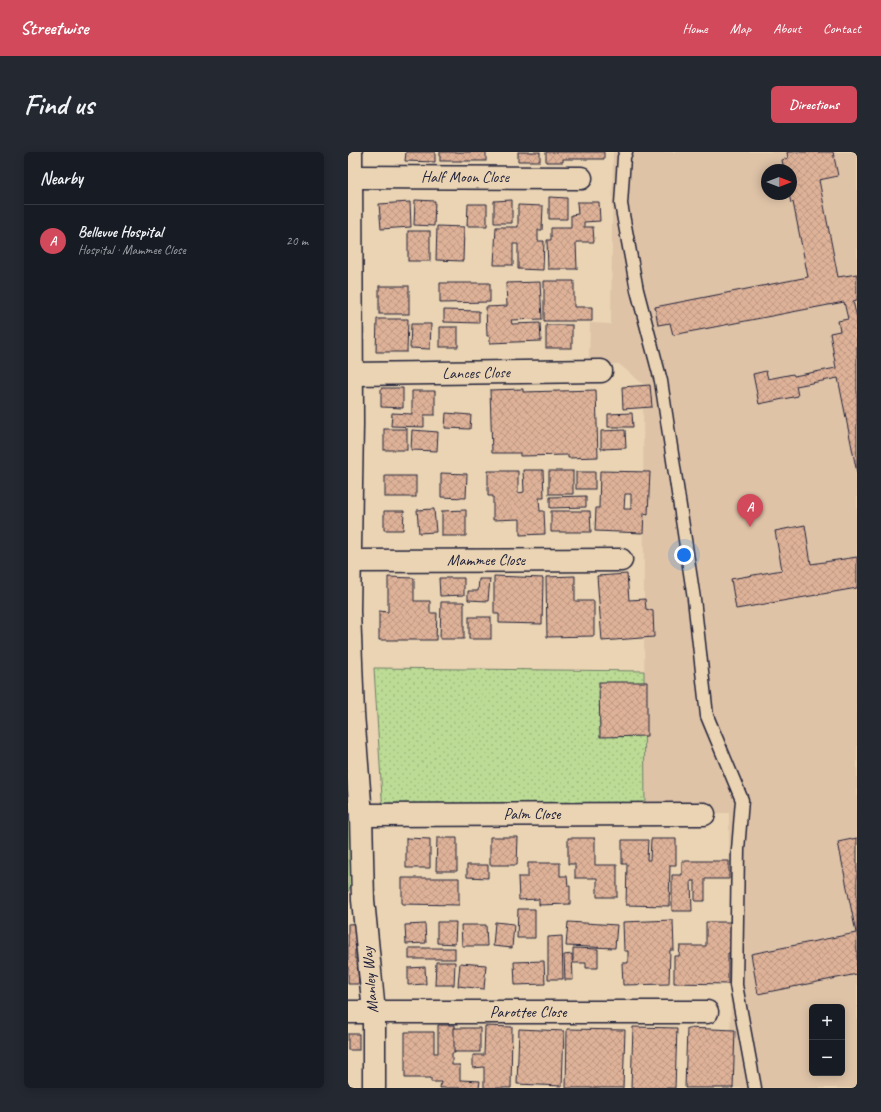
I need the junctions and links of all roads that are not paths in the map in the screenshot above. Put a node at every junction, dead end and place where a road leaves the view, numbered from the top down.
1 (351, 152) edge
2 (626, 152) edge
3 (350, 176) junction
4 (580, 178) dead end
5 (350, 231) edge
6 (601, 371) dead end
7 (351, 374) junction
8 (350, 424) edge
9 (621, 560) dead end
10 (350, 561) junction
11 (348, 611) edge
12 (704, 814) dead end
13 (361, 815) junction
14 (355, 900) edge
15 (348, 1012) edge
16 (374, 1012) junction
17 (708, 1012) dead end
18 (374, 1088) edge
19 (755, 1088) edge

1 - 3 street, Manley Way
2 - 19 lane
3 - 4 street, Half Moon Close
3 - 5 street, Manley Way
5 - 7 street, Manley Way
6 - 7 street, Lances Close
7 - 8 street, Manley Way
8 - 10 street, Manley Way
9 - 10 street, Mammee Close
10 - 11 street, Manley Way
11 - 13 street, Manley Way
12 - 13 street, Palm Close
13 - 14 street, Manley Way
14 - 16 street, Manley Way
15 - 16 street, Parottee Close
16 - 17 street, Parottee Close
16 - 18 street, Manley Way

